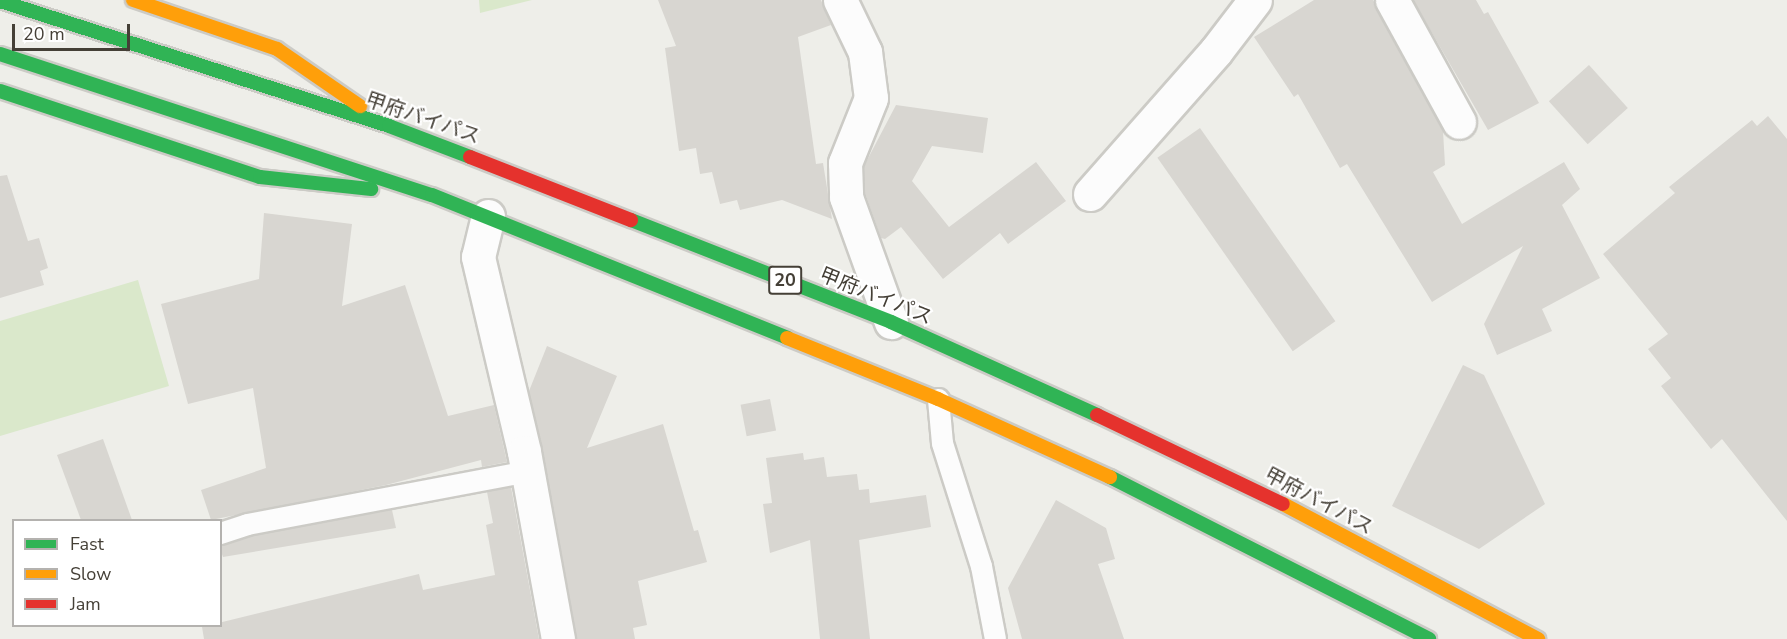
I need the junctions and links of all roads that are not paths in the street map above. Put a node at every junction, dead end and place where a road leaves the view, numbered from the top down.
1 (133, 0) edge
2 (840, 0) edge
3 (1255, 0) edge
4 (1392, 0) edge
5 (0, 1) edge
6 (0, 54) edge
7 (0, 91) edge
8 (1459, 122) dead end
9 (389, 126) junction
10 (1090, 194) dead end
11 (432, 195) junction
12 (488, 216) junction
13 (891, 322) junction
14 (938, 399) junction
15 (527, 471) junction
16 (222, 532) edge
17 (558, 639) edge
18 (995, 639) edge
19 (1429, 639) edge
20 (1538, 639) edge

1 - 9 highway
2 - 13 street
3 - 10 street
4 - 8 street
5 - 9 highway, 甲府バイパス / 20
6 - 11 highway
7 - 11 highway
9 - 13 highway, 甲府バイパス / 20
11 - 12 highway
12 - 14 highway
12 - 15 street
13 - 20 highway, 甲府バイパス / 20
14 - 18 lane
14 - 19 highway
15 - 16 lane
15 - 17 street

